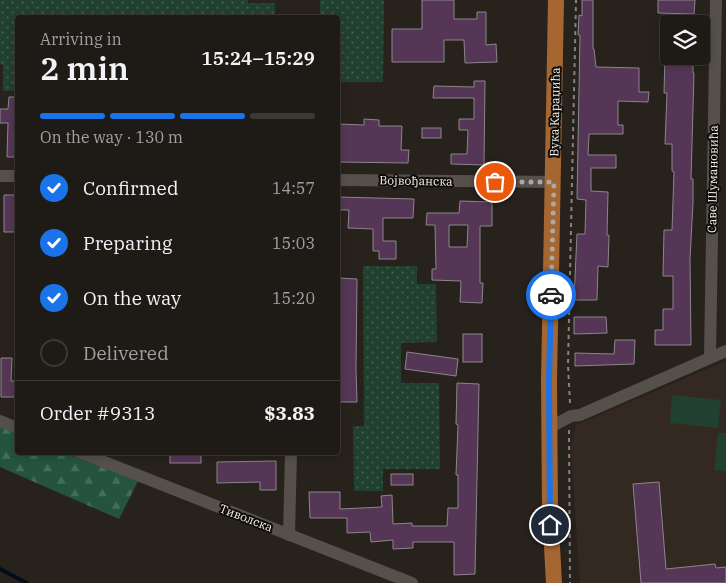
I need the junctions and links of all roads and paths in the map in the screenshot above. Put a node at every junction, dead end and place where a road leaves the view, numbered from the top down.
1 (556, 0) edge
2 (576, 0) edge
3 (716, 0) edge
4 (721, 36) edge
5 (0, 176) edge
6 (15, 176) edge
7 (340, 180) edge
8 (554, 182) junction
9 (713, 187) junction
10 (726, 188) edge
11 (726, 350) edge
12 (710, 358) junction
13 (571, 416) junction
14 (0, 421) edge
15 (15, 427) edge
16 (549, 428) junction
17 (89, 455) edge
18 (291, 455) edge
19 (289, 535) junction
20 (412, 583) edge
21 (554, 583) edge
22 (570, 583) edge

1 - 8 main road, Вука Караџића
2 - 13 path
3 - 4 street, Саве Шумановића
4 - 9 street, Саве Шумановића
5 - 6 street
7 - 8 street, Војвођанска
8 - 16 main road, Вука Караџића
9 - 10 street
9 - 12 street, Саве Шумановића
11 - 12 street
12 - 13 street
13 - 16 street
13 - 22 path
14 - 15 street
16 - 21 main road, Вука Караџића
17 - 19 street, Тиволска
18 - 19 street
19 - 20 street, Тиволска

